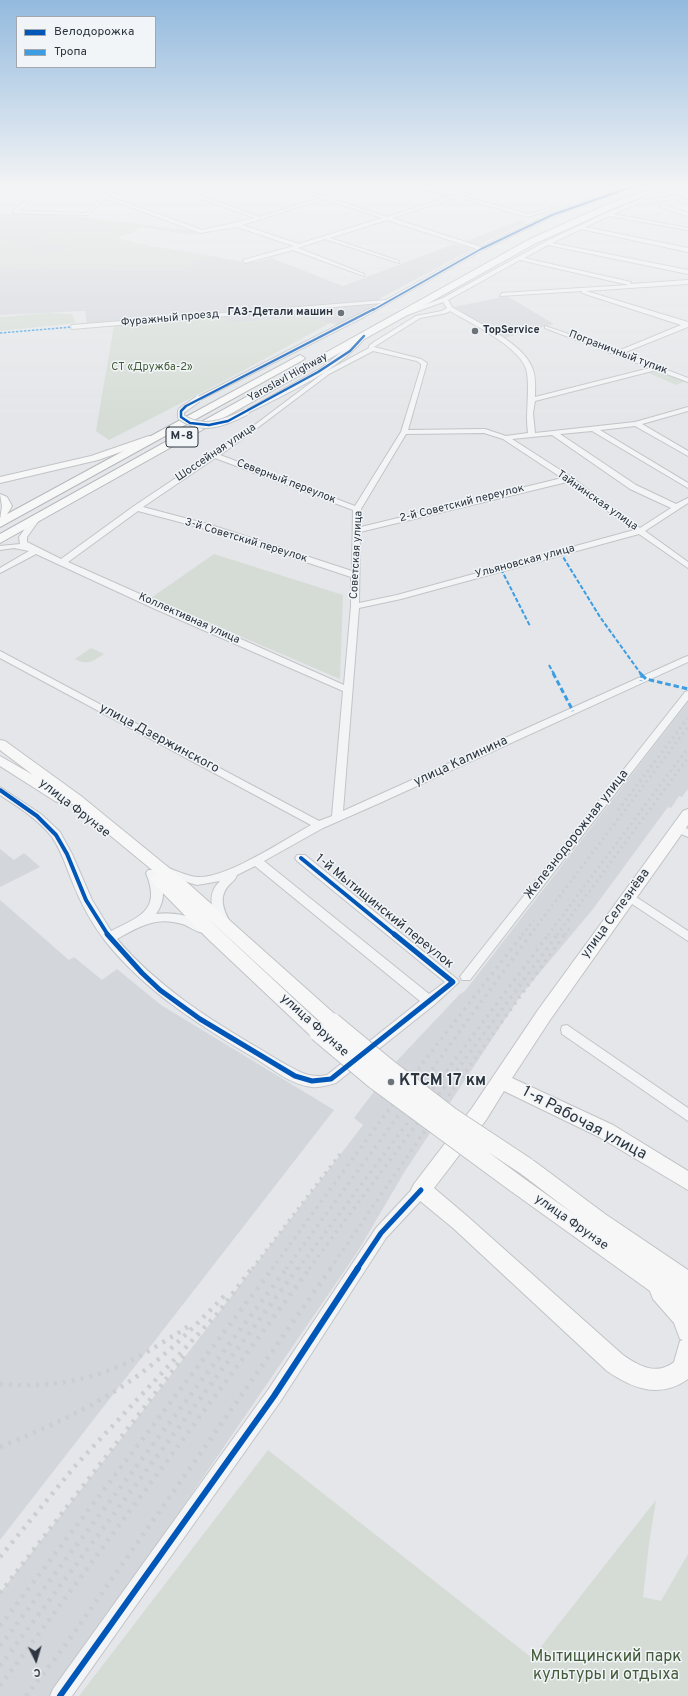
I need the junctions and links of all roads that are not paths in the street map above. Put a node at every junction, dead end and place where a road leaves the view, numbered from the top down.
1 (334, 264) edge
2 (454, 264) edge
3 (471, 264) edge
4 (491, 264) edge
5 (508, 264) edge
6 (547, 264) edge
7 (650, 264) edge
8 (688, 272) edge
9 (362, 275) dead end
10 (688, 282) edge
11 (641, 285) junction
12 (578, 290) junction
13 (502, 295) dead end
14 (445, 299) junction
15 (390, 300) junction
16 (364, 303) junction
17 (380, 306) junction
18 (426, 307) junction
19 (450, 309) junction
20 (362, 316) junction
21 (396, 317) junction
22 (688, 325) edge
23 (72, 327) dead end
24 (547, 327) dead end
25 (364, 336) junction
26 (372, 349) junction
27 (350, 351) junction
28 (619, 353) junction
29 (293, 362) junction
30 (657, 368) junction
31 (688, 380) edge
32 (532, 400) junction
33 (688, 409) edge
34 (636, 424) junction
35 (592, 428) junction
36 (404, 432) junction
37 (552, 432) junction
38 (160, 434) junction
39 (530, 434) junction
40 (505, 438) junction
41 (688, 454) edge
42 (214, 455) junction
43 (568, 479) junction
44 (0, 480) edge
45 (688, 486) edge
46 (0, 497) edge
47 (688, 500) edge
48 (676, 507) junction
49 (137, 508) junction
50 (358, 510) junction
51 (0, 517) edge
52 (36, 519) junction
53 (0, 522) edge
54 (357, 530) junction
55 (640, 531) junction
56 (0, 539) edge
57 (0, 548) edge
58 (33, 549) junction
59 (63, 562) junction
60 (688, 566) edge
61 (0, 571) edge
62 (355, 575) junction
63 (355, 606) junction
64 (0, 654) edge
65 (688, 659) edge
66 (348, 690) junction
67 (688, 694) edge
68 (0, 736) edge
69 (0, 744) edge
70 (0, 752) edge
71 (0, 760) edge
72 (0, 790) edge
73 (71, 800) junction
74 (688, 814) edge
75 (337, 816) junction
76 (319, 825) junction
77 (683, 831) edge
78 (301, 858) dead end
79 (257, 861) junction
80 (157, 871) junction
81 (237, 871) junction
82 (630, 897) junction
83 (141, 921) junction
84 (221, 932) junction
85 (110, 937) junction
86 (688, 937) edge
87 (466, 977) dead end
88 (430, 1002) junction
89 (325, 1027) junction
90 (567, 1030) dead end
91 (501, 1081) junction
92 (688, 1115) edge
93 (688, 1180) edge
94 (421, 1190) junction
95 (656, 1272) junction
96 (688, 1275) edge
97 (688, 1282) edge
98 (688, 1302) edge
99 (688, 1332) edge
100 (688, 1349) edge
101 (686, 1368) edge
102 (60, 1696) edge

1 - 9 street
2 - 15 street
3 - 29 highway, Yaroslavl Highway / М-8
4 - 21 highway, Yaroslavl Highway / М-8
5 - 14 street
6 - 11 street
7 - 8 street
10 - 11 street
11 - 12 street
12 - 13 street
12 - 22 street
14 - 18 street
14 - 19 street
15 - 16 street, Фуражный проезд
15 - 17 street
16 - 17 street, Фуражный проезд
16 - 23 street, Фуражный проезд
17 - 20 street
18 - 19 street
18 - 21 street
18 - 27 street
19 - 26 street, Шоссейная улица
19 - 32 street
20 - 27 street, bridge
20 - 29 street
21 - 25 highway, Yaroslavl Highway / М-8
22 - 28 street
24 - 28 street, Пограничный тупик
25 - 27 street
25 - 52 highway, Yaroslavl Highway / М-8
26 - 36 street, Советская улица
26 - 42 street, Шоссейная улица
28 - 30 street, Пограничный тупик
29 - 38 highway, Yaroslavl Highway / М-8
30 - 31 street, Пограничный тупик
30 - 32 street
32 - 39 street
33 - 34 street
34 - 35 street
34 - 41 street
35 - 37 street
35 - 45 street
36 - 40 street, Тайнинская улица
36 - 50 street, Советская улица
37 - 39 street
37 - 48 street
38 - 44 main road
38 - 53 highway, Yaroslavl Highway / М-8
39 - 40 street
40 - 43 street, Тайнинская улица
42 - 49 street, Шоссейная улица
42 - 50 street, Северный переулок
43 - 54 street, 2-й Советский переулок
43 - 55 street, Тайнинская улица
46 - 51 main road
47 - 48 street, Ульяновская улица
48 - 55 street, Ульяновская улица
49 - 59 street, Шоссейная улица
49 - 62 street, 3-й Советский переулок
50 - 54 street, Советская улица
52 - 56 highway, Yaroslavl Highway / М-8
52 - 58 street
54 - 62 street, Советская улица
55 - 60 street, Тайнинская улица
55 - 63 street, Ульяновская улица
57 - 58 street, Коллективная улица
58 - 59 street, Коллективная улица
58 - 61 street
59 - 66 street, Коллективная улица
62 - 63 street, Советская улица
63 - 66 street, Советская улица
64 - 76 street, улица Дзержинского
65 - 75 street, улица Калинина
66 - 75 street, Советская улица
67 - 87 street, Железнодорожная улица
68 - 73 main road
69 - 73 main road, улица Фрунзе
70 - 73 main road, улица Фрунзе
71 - 73 main road
72 - 85 street
73 - 80 main road, улица Фрунзе
74 - 77 main road, улица Селезнёва
75 - 76 street, улица Калинина
76 - 79 street, улица Калинина
77 - 82 main road, улица Селезнёва
78 - 88 street, 1-й Мытищинский переулок
79 - 81 street, улица Калинина
79 - 88 street
80 - 81 street
80 - 83 street
80 - 84 main road, улица Фрунзе
81 - 84 street
82 - 86 street
82 - 91 main road, улица Селезнёва
83 - 84 street
83 - 85 street
84 - 89 main road, улица Фрунзе
85 - 88 street
89 - 95 main road, улица Фрунзе, bridge
89 - 95 main road, улица Фрунзе, bridge
90 - 92 street
91 - 93 main road, 1-я Рабочая улица
91 - 94 main road, улица Селезнёва
94 - 101 main road
94 - 102 street
95 - 96 main road
95 - 97 main road, улица Фрунзе
95 - 98 main road, улица Фрунзе
95 - 99 main road
100 - 101 main road

